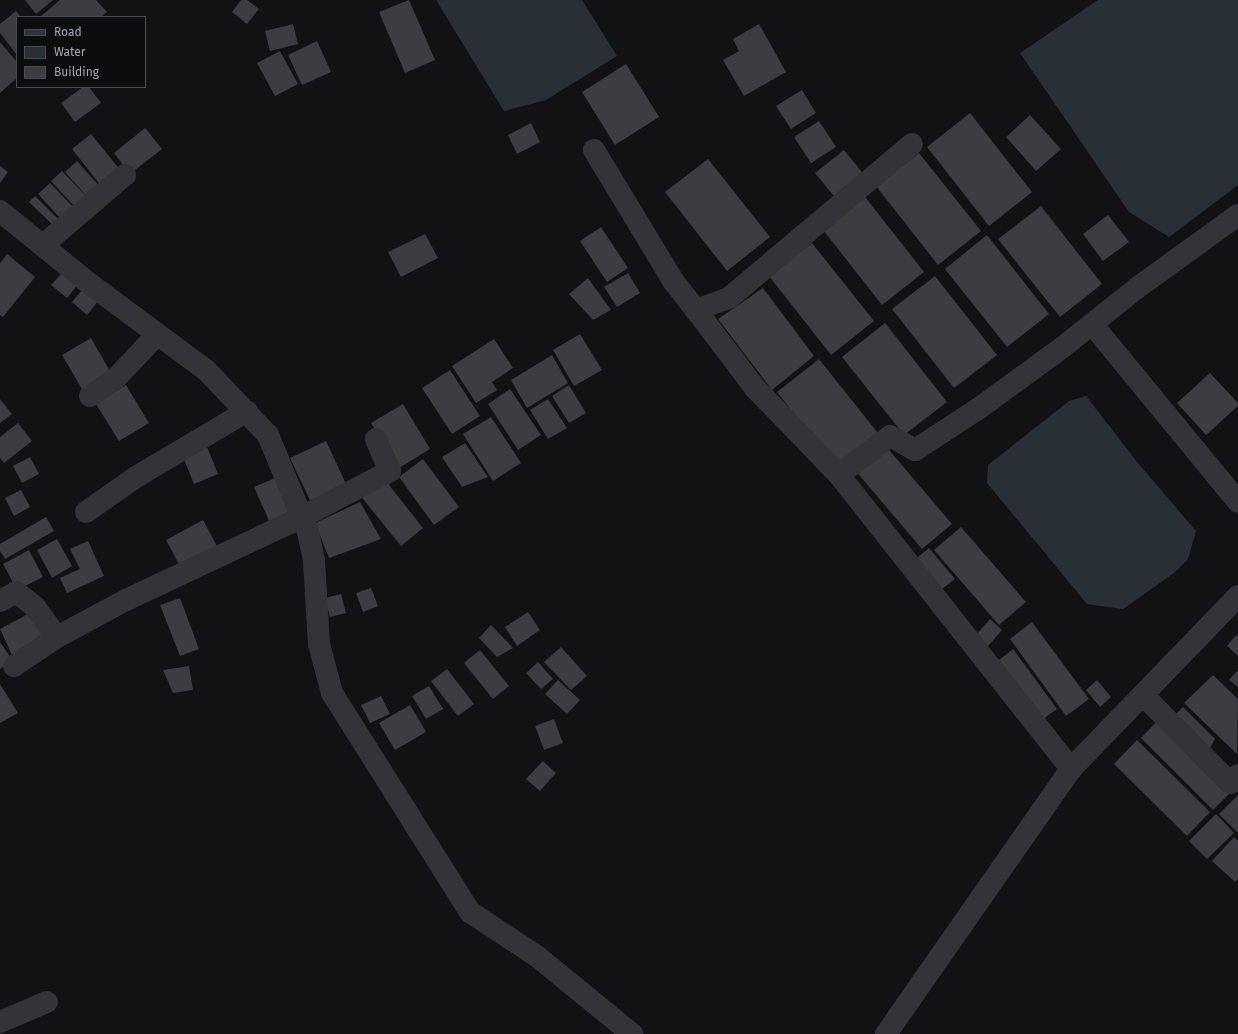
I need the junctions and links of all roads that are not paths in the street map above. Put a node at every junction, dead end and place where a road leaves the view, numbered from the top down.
1 (912, 144) dead end
2 (594, 150) dead end
3 (124, 175) dead end
4 (0, 211) edge
5 (1238, 215) edge
6 (43, 245) junction
7 (696, 310) junction
8 (1092, 324) junction
9 (157, 335) junction
10 (90, 396) dead end
11 (247, 411) junction
12 (376, 439) dead end
13 (838, 475) junction
14 (1238, 502) edge
15 (86, 512) dead end
16 (302, 517) junction
17 (1238, 596) edge
18 (0, 601) edge
19 (57, 637) junction
20 (14, 666) dead end
21 (1143, 695) junction
22 (1071, 769) junction
23 (1238, 775) edge
24 (47, 1002) dead end
25 (0, 1022) edge
26 (632, 1034) edge
27 (886, 1034) edge

1 - 7 street
2 - 7 street
3 - 6 street
4 - 6 street
5 - 8 street
6 - 9 street
7 - 13 street
8 - 13 street
8 - 14 street
9 - 10 street
9 - 11 street
11 - 15 street
11 - 16 street
12 - 16 street
13 - 22 street
16 - 19 street
16 - 26 street
17 - 21 street
18 - 19 street
19 - 20 street
21 - 22 street
21 - 23 street
22 - 27 street
24 - 25 street

